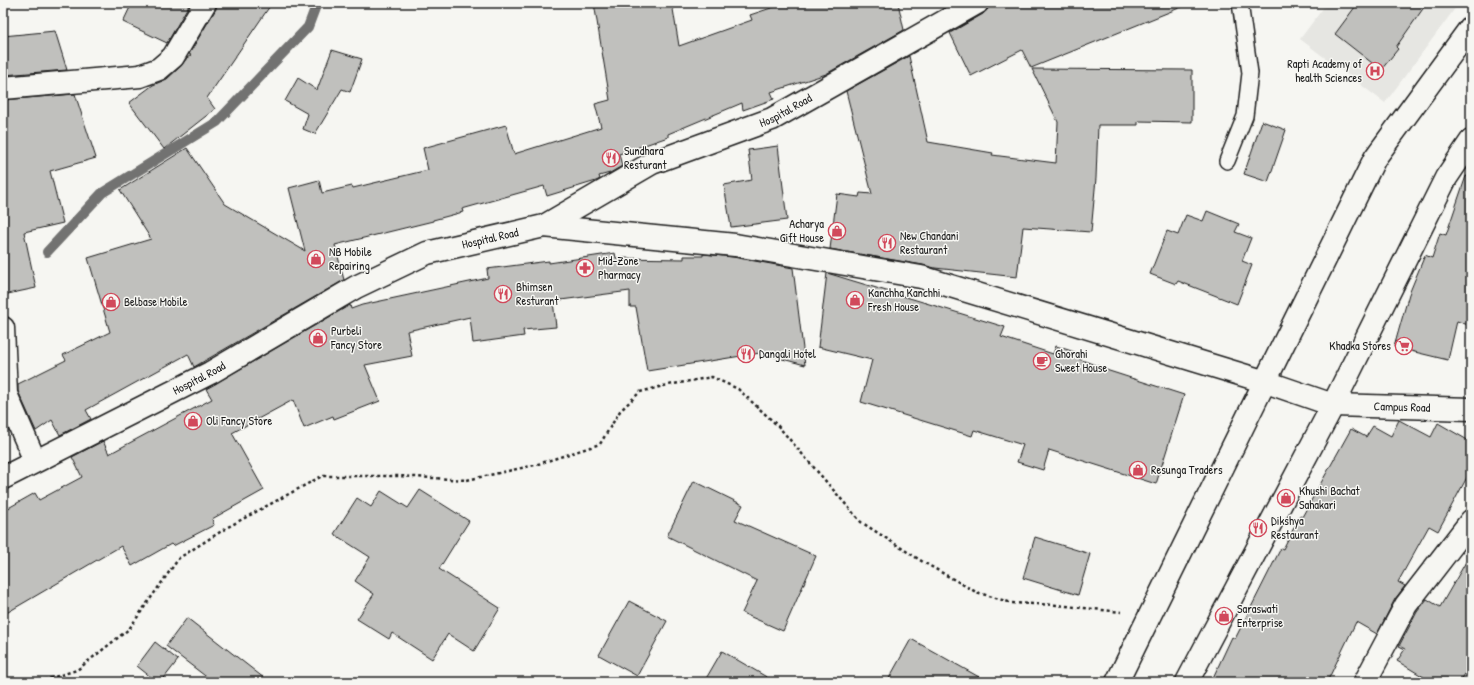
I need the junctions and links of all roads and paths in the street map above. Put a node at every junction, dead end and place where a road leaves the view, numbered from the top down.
1 (205, 3) edge
2 (977, 3) edge
3 (1240, 3) edge
4 (1471, 27) edge
5 (3, 88) edge
6 (1471, 141) edge
7 (1227, 161) dead end
8 (544, 226) junction
9 (3, 328) edge
10 (1266, 382) junction
11 (1333, 405) junction
12 (1471, 409) edge
13 (35, 461) junction
14 (3, 478) edge
15 (1471, 521) edge
16 (1151, 615) junction
17 (38, 682) edge
18 (1117, 682) edge
19 (1187, 682) edge
20 (1365, 682) edge

1 - 5 street
2 - 8 street, Hospital Road
3 - 7 lane
4 - 10 street
6 - 11 street
8 - 10 street, Campus Road
8 - 13 street, Hospital Road
9 - 13 street
10 - 11 street, Campus Road
10 - 16 street
11 - 12 street, Campus Road
11 - 19 street
13 - 14 street, Hospital Road
15 - 20 street
16 - 17 path
16 - 18 street

